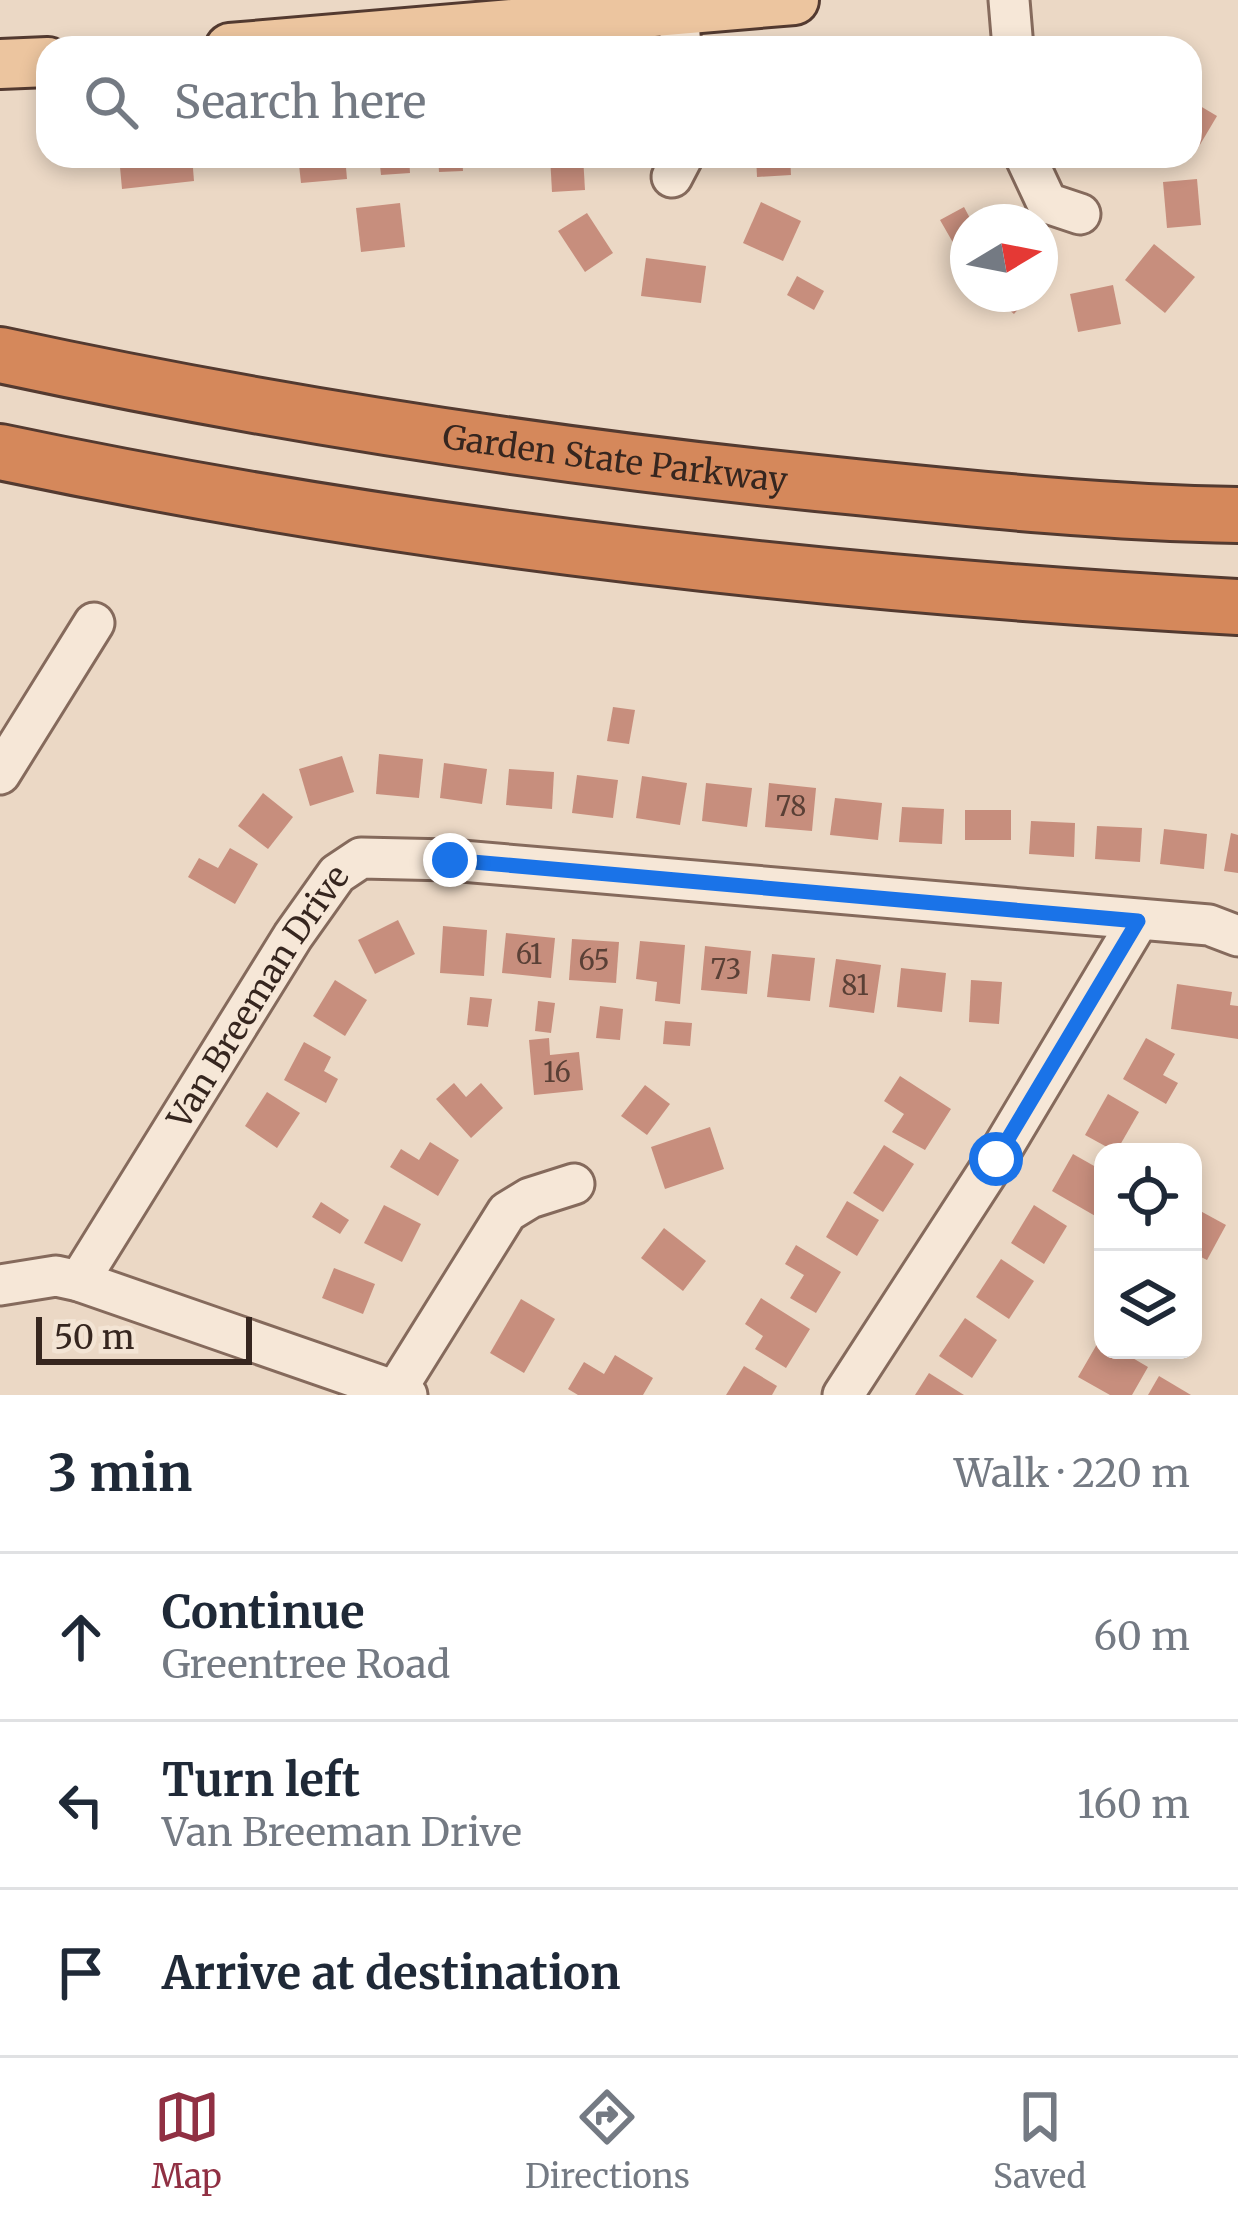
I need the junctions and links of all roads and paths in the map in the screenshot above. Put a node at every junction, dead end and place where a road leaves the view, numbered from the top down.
1 (794, 0) edge
2 (1010, 0) edge
3 (491, 13) edge
4 (680, 28) edge
5 (319, 36) edge
6 (1012, 36) edge
7 (36, 62) edge
8 (0, 64) edge
9 (1031, 168) edge
10 (1080, 214) dead end
11 (0, 355) edge
12 (0, 452) edge
13 (1238, 515) edge
14 (1238, 607) edge
15 (94, 623) dead end
16 (2, 766) edge
17 (1138, 921) junction
18 (1238, 936) edge
19 (574, 1184) dead end
20 (79, 1280) junction
21 (0, 1285) edge
22 (402, 1393) edge
23 (843, 1395) edge

1 - 4 main road
2 - 6 street
3 - 4 main road
3 - 5 main road
7 - 8 main road
9 - 10 street
11 - 13 highway, Garden State Parkway
12 - 14 highway
15 - 16 street
17 - 18 street, Van Breeman Drive
17 - 20 street, Van Breeman Drive
17 - 23 street
19 - 22 street
20 - 21 street
20 - 22 street

